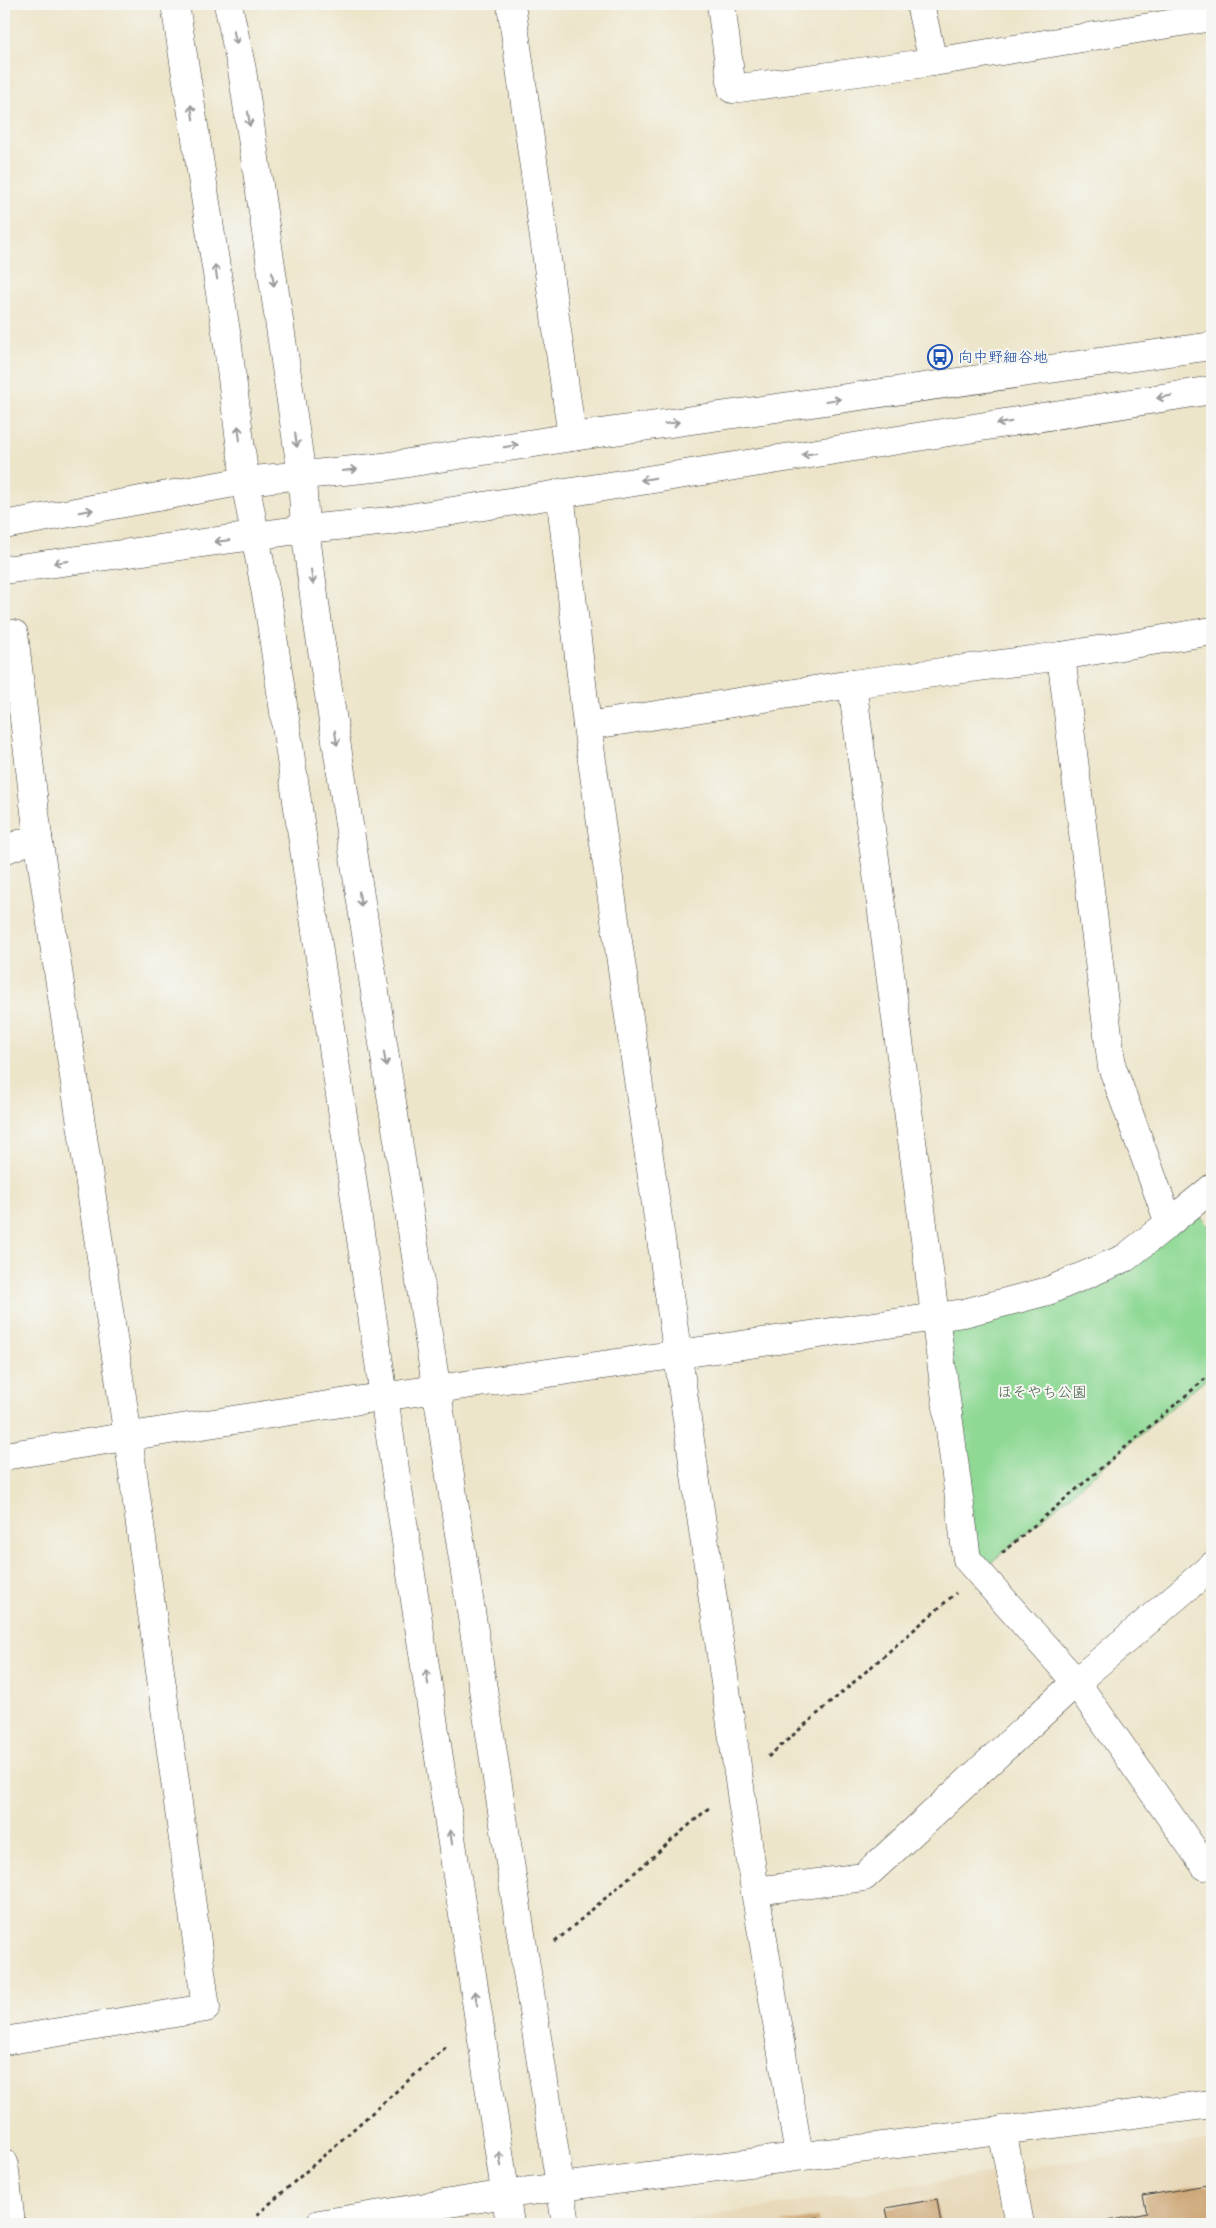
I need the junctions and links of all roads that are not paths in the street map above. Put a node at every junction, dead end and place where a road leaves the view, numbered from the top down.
1 (175, 4) edge
2 (228, 4) edge
3 (511, 4) edge
4 (721, 4) edge
5 (920, 4) edge
6 (1212, 17) edge
7 (933, 62) junction
8 (1212, 346) edge
9 (1212, 390) edge
10 (572, 437) junction
11 (302, 476) junction
12 (245, 481) junction
13 (560, 494) junction
14 (4, 525) edge
15 (305, 529) junction
16 (255, 537) junction
17 (4, 570) edge
18 (1212, 631) edge
19 (14, 634) dead end
20 (1061, 656) junction
21 (852, 684) junction
22 (587, 726) junction
23 (38, 837) junction
24 (4, 850) edge
25 (1212, 1188) edge
26 (1168, 1223) junction
27 (934, 1317) junction
28 (680, 1354) junction
29 (435, 1390) junction
30 (384, 1397) junction
31 (128, 1437) junction
32 (4, 1456) edge
33 (1212, 1566) edge
34 (1076, 1682) junction
35 (1212, 1861) edge
36 (756, 1891) junction
37 (4, 2041) edge
38 (1212, 2104) edge
39 (1002, 2130) junction
40 (799, 2156) junction
41 (4, 2163) edge
42 (561, 2188) junction
43 (506, 2194) junction
44 (10, 2224) edge
45 (319, 2224) edge
46 (510, 2224) edge
47 (566, 2224) edge
48 (1020, 2224) edge

12 -> 1 street
2 -> 11 street
3 - 10 street
4 - 7 street
5 - 7 street
6 - 7 street
10 -> 8 street
9 -> 13 street
11 -> 10 street
11 - 12 street
11 - 15 street
14 -> 12 street
12 - 16 street
13 - 15 street
13 - 22 street
15 - 16 street
15 -> 29 street
16 -> 17 street
16 - 30 street
18 - 20 street
19 - 23 street
20 - 21 street
20 - 26 street
21 - 22 street
21 - 27 street
22 - 28 street
23 - 24 street
23 - 31 street
25 - 26 street
26 - 27 street
27 - 28 street
27 - 34 street
28 - 29 street
28 - 36 street
29 - 30 street
29 - 42 street
30 - 31 street
43 -> 30 street
31 - 32 street
31 - 37 street
33 - 34 street
34 - 35 street
34 - 36 street
36 - 40 street
38 - 39 street
39 - 40 street
39 - 48 street
40 - 42 street
41 - 44 street
42 - 43 street
42 - 47 street
43 - 45 street
43 - 46 street

